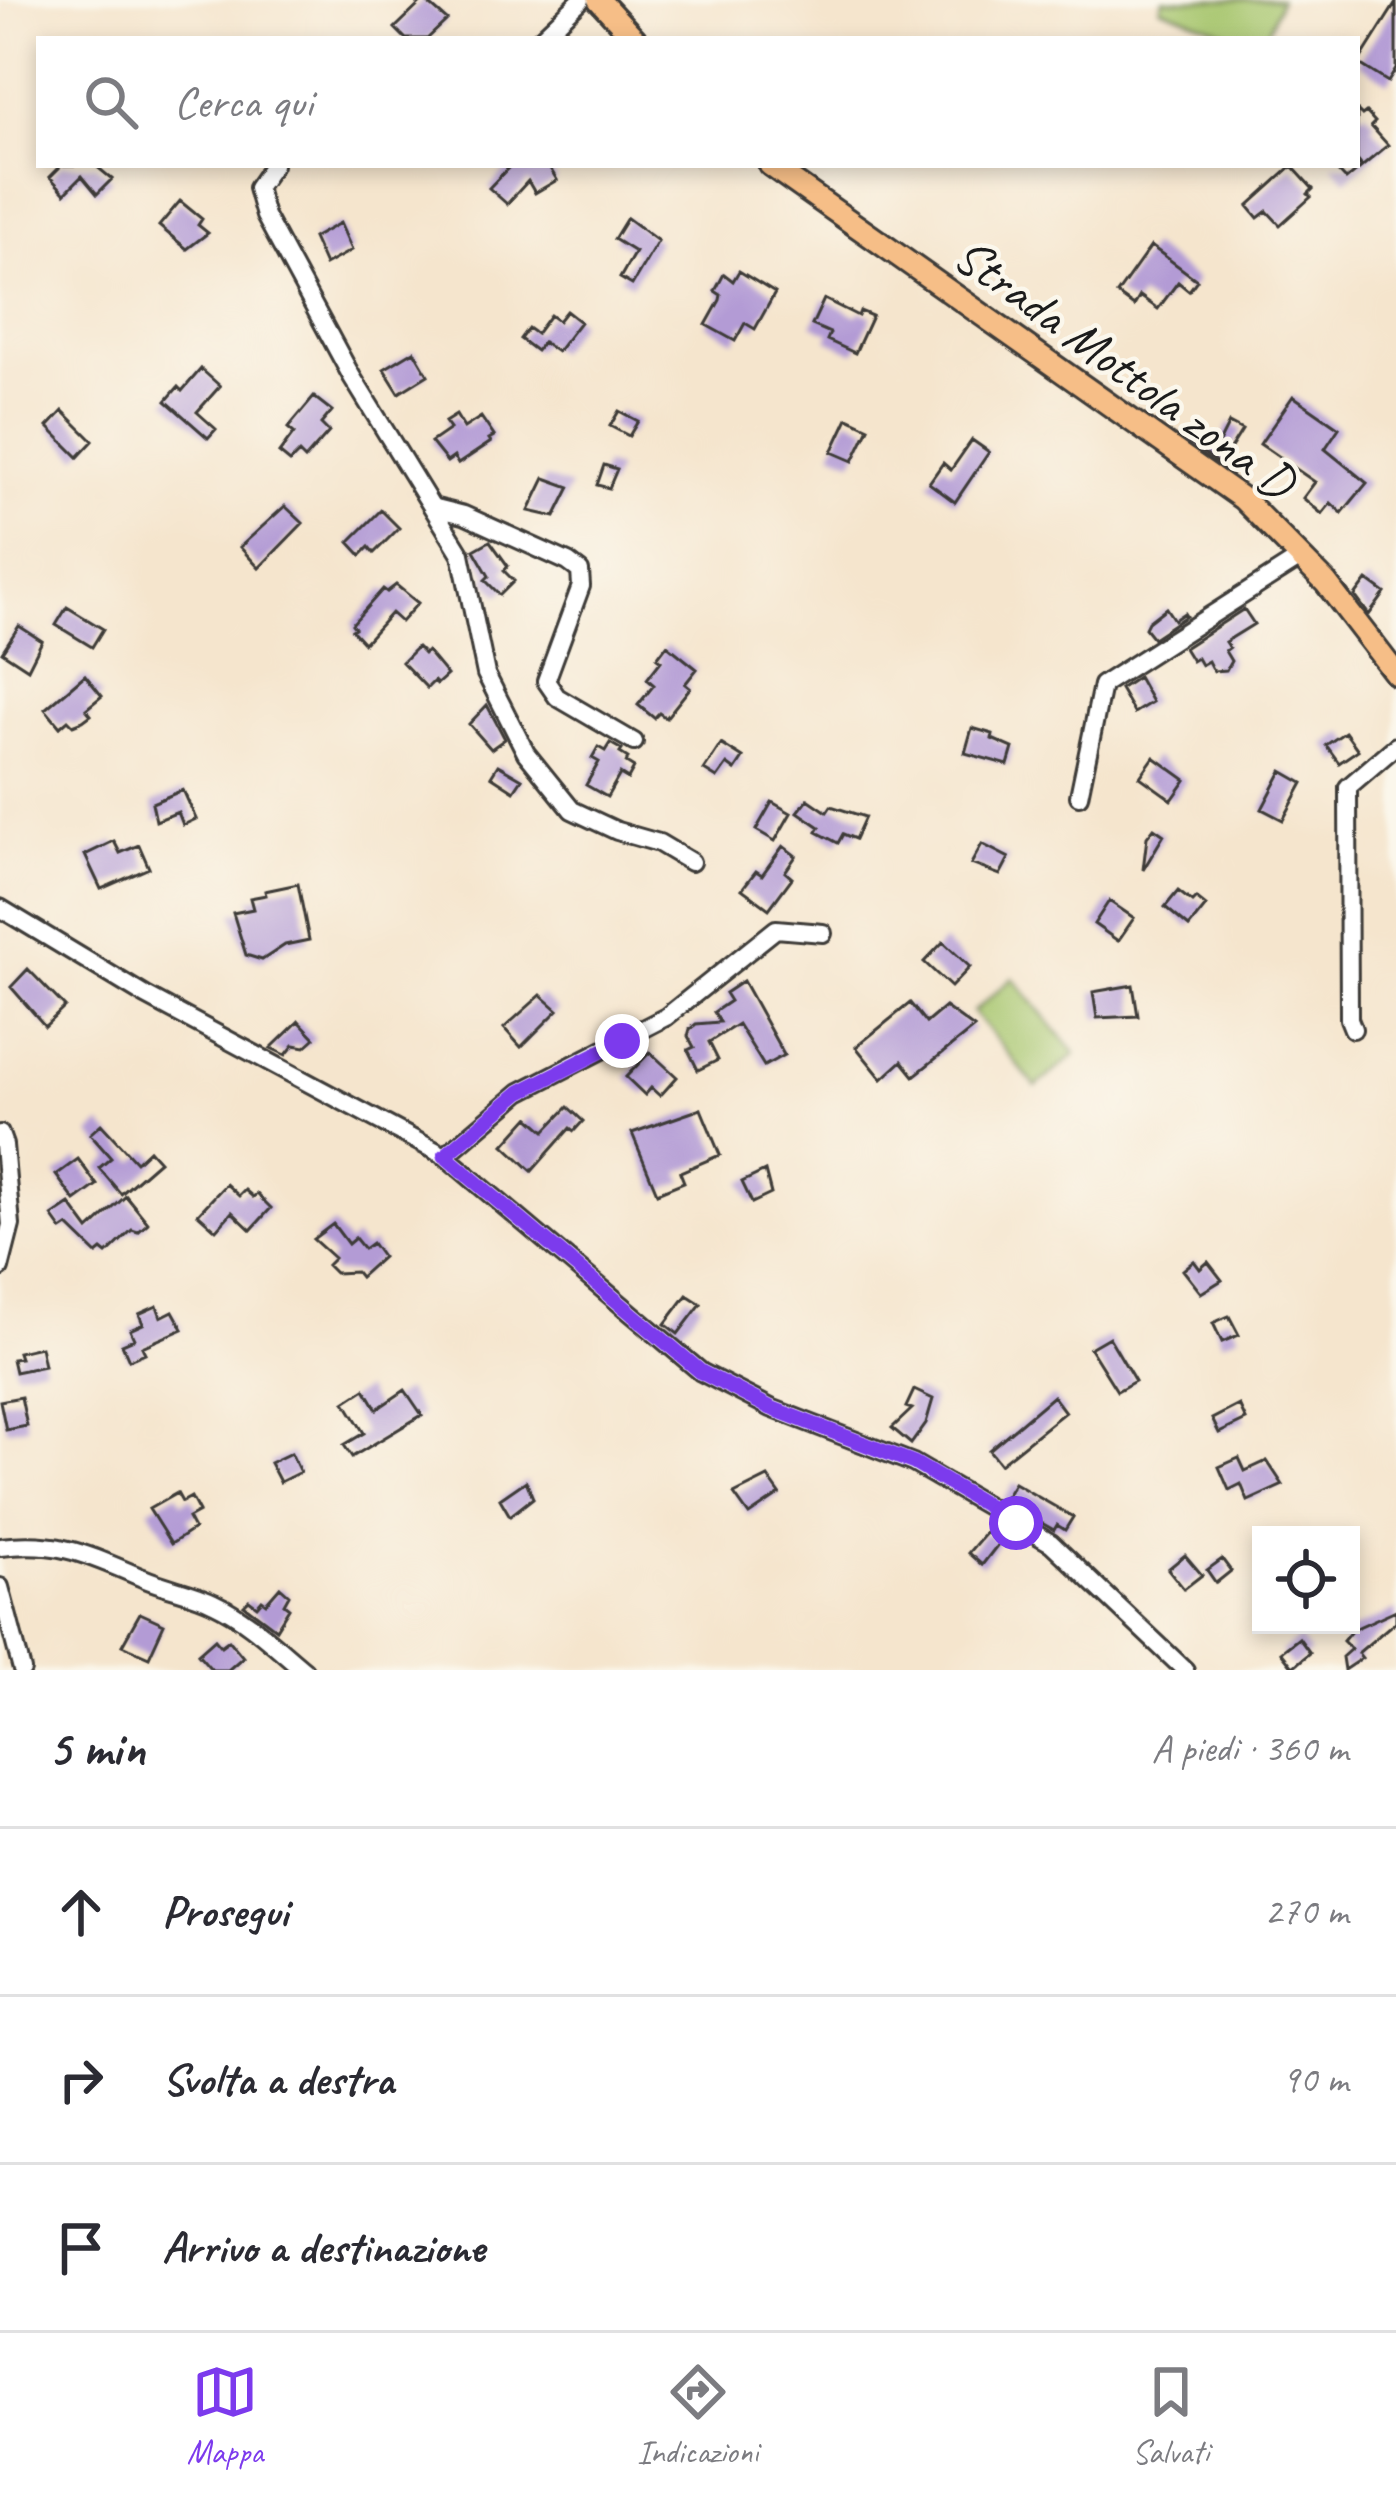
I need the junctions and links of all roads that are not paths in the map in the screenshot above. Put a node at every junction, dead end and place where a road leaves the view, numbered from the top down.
1 (581, 0) edge
2 (599, 0) edge
3 (543, 36) edge
4 (632, 36) edge
5 (271, 168) edge
6 (774, 168) edge
7 (436, 508) junction
8 (1302, 557) junction
9 (1396, 674) edge
10 (634, 742) dead end
11 (1396, 746) edge
12 (1078, 796) dead end
13 (691, 862) dead end
14 (0, 908) edge
15 (823, 933) dead end
16 (1353, 1029) dead end
17 (0, 1134) edge
18 (445, 1156) junction
19 (0, 1268) edge
20 (0, 1546) edge
21 (0, 1587) edge
22 (22, 1670) edge
23 (304, 1670) edge
24 (1185, 1670) edge

1 - 3 street
2 - 4 main road
5 - 7 street
6 - 8 main road, Strada Mottola zona D
7 - 10 street
7 - 13 street
8 - 9 main road, Strada Mottola zona D
8 - 12 street
11 - 16 street
14 - 18 street
15 - 18 street
17 - 19 street
18 - 24 street
20 - 23 street
21 - 22 street

